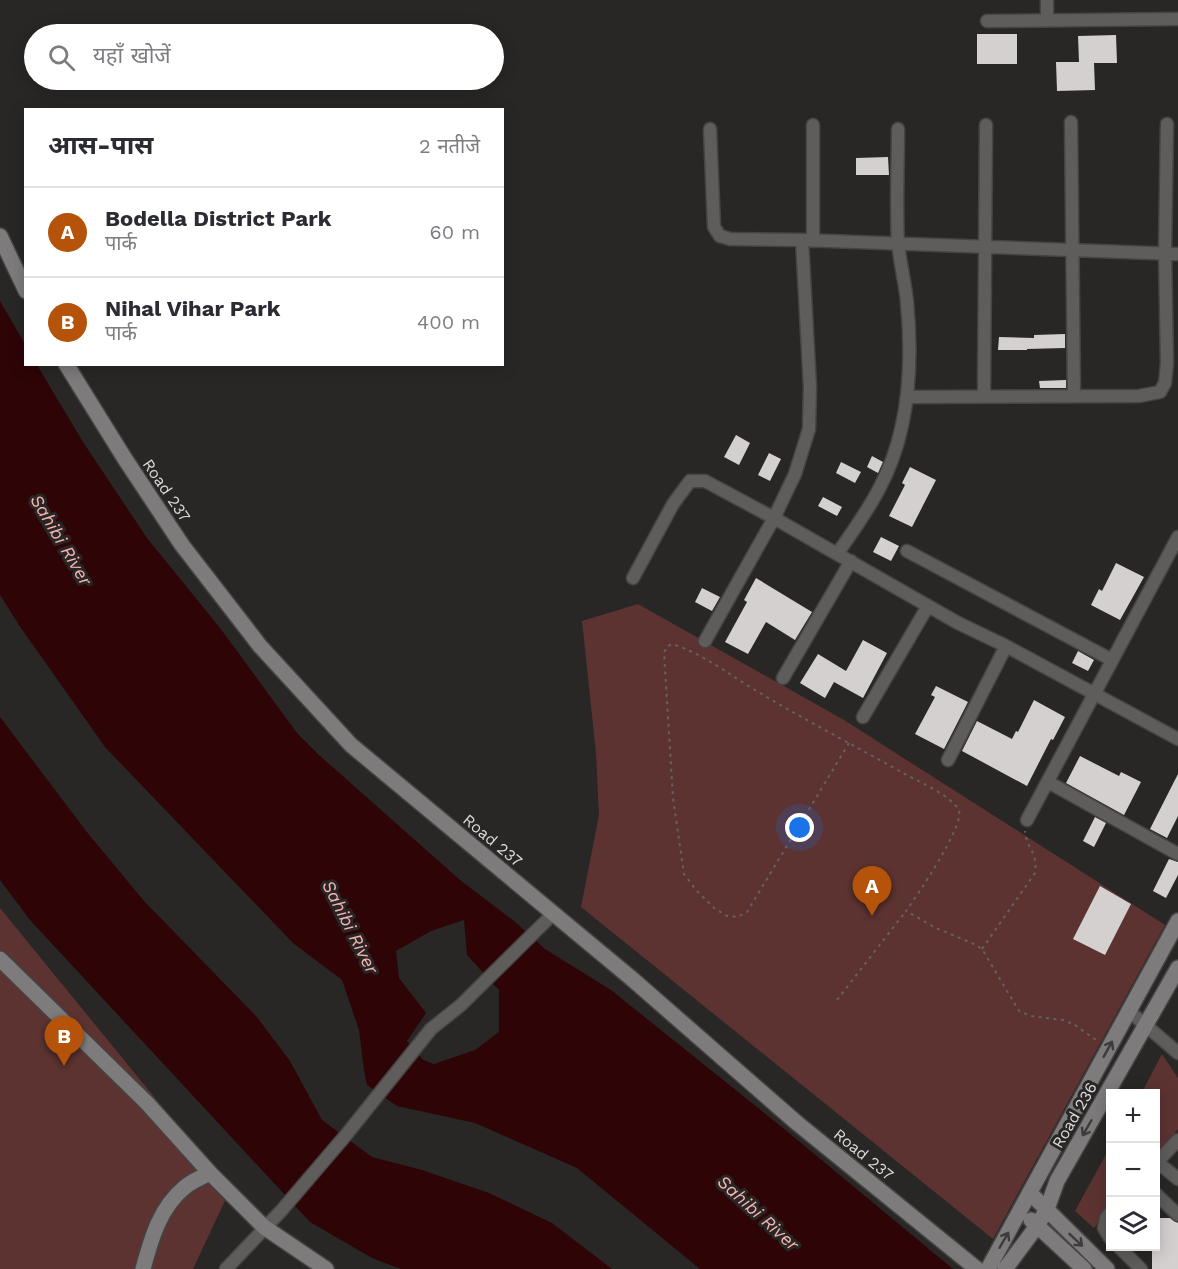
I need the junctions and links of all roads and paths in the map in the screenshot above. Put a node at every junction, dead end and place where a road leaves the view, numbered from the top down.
1 (1047, 0) edge
2 (1178, 19) edge
3 (1047, 20) junction
4 (987, 21) dead end
5 (1071, 122) dead end
6 (1167, 124) dead end
7 (813, 125) dead end
8 (986, 125) dead end
9 (710, 129) dead end
10 (898, 129) dead end
11 (0, 236) edge
12 (808, 240) junction
13 (898, 244) junction
14 (985, 247) junction
15 (1073, 250) junction
16 (1172, 254) edge
17 (24, 287) edge
18 (67, 366) edge
19 (1074, 396) junction
20 (908, 397) junction
21 (984, 397) junction
22 (774, 518) junction
23 (1178, 537) edge
24 (907, 551) dead end
25 (837, 554) junction
26 (851, 561) junction
27 (633, 578) dead end
28 (928, 606) junction
29 (705, 641) dead end
30 (1006, 646) junction
31 (1112, 660) junction
32 (783, 678) dead end
33 (1095, 694) junction
34 (863, 717) dead end
35 (1178, 739) edge
36 (849, 743) junction
37 (948, 760) dead end
38 (1048, 782) junction
39 (1027, 820) joint
40 (1178, 854) edge
41 (906, 911) junction
42 (553, 914) junction
43 (1178, 921) edge
44 (982, 949) junction
45 (0, 958) edge
46 (1178, 968) edge
47 (837, 1000) dead end
48 (1129, 1011) junction
49 (1146, 1026) junction
50 (1092, 1037) dead end
51 (1178, 1053) edge
52 (1178, 1140) edge
53 (1160, 1159) edge
54 (1160, 1166) edge
55 (210, 1173) junction
56 (1178, 1179) edge
57 (1030, 1193) junction
58 (1158, 1197) edge
59 (1047, 1209) junction
60 (1021, 1212) junction
61 (1178, 1215) edge
62 (1037, 1226) junction
63 (264, 1227) junction
64 (1123, 1251) edge
65 (143, 1269) edge
66 (226, 1269) edge
67 (326, 1269) edge
68 (977, 1269) edge
69 (988, 1269) edge
70 (1005, 1269) edge
71 (1084, 1269) edge
72 (1107, 1269) edge
73 (1141, 1269) edge

1 - 3 street
2 - 3 street
3 - 4 street
5 - 15 street
6 - 16 street
7 - 12 street
8 - 14 street
9 - 12 street
10 - 13 street
11 - 17 street
12 - 13 street
12 - 22 street
13 - 14 street
13 - 20 street
14 - 15 street
14 - 21 street
15 - 16 street
15 - 19 street
16 - 19 street
18 - 42 street, Road 237
19 - 21 street
20 - 21 street
20 - 25 street
22 - 25 street
22 - 27 street
22 - 29 street
23 - 31 street
24 - 31 street
25 - 26 street
26 - 28 street
26 - 32 street
28 - 30 street
28 - 34 street
30 - 33 street
30 - 37 street
31 - 33 street
33 - 35 street
33 - 38 street
36 - 36 path
36 - 41 path
38 - 39 street
38 - 40 street
39 - 44 path
41 - 44 path
41 - 47 path
42 - 63 street
42 - 68 street, Road 237
43 - 48 street
44 - 50 path
45 - 55 street
46 - 49 street, Road 236
48 - 49 street
57 -> 48 street
49 - 51 street
49 -> 59 street, Road 236
52 - 53 street
54 - 56 street
55 - 63 street
55 - 65 street
57 - 59 street
57 - 60 street
58 - 61 street
59 - 62 street, Road 236
59 -> 72 street
60 - 62 street
69 -> 60 street
62 - 70 street, Road 236
62 - 71 street
63 - 66 street
63 - 67 street
64 - 73 street

